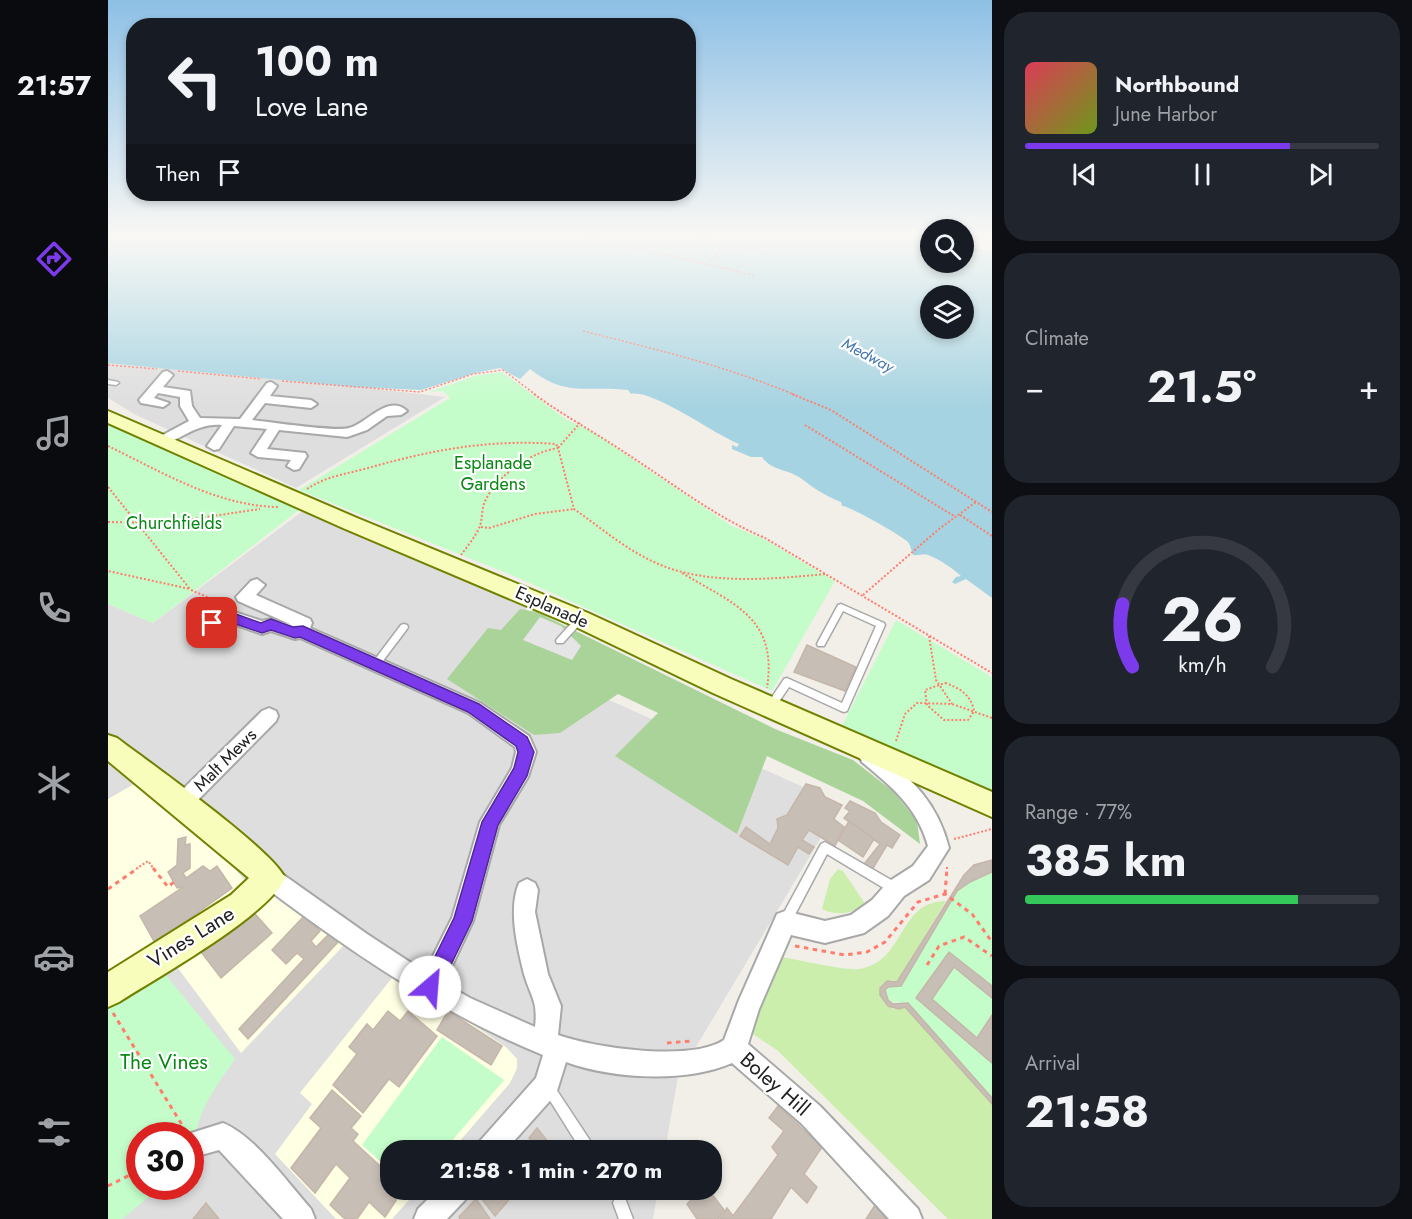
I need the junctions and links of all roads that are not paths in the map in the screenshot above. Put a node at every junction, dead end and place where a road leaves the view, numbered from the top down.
1 (170, 372) road end
2 (108, 382) edge
3 (116, 382) dead end
4 (274, 383) road end
5 (154, 389) junction
6 (261, 399) junction
7 (164, 403) dead end
8 (311, 404) dead end
9 (401, 411) dead end
10 (108, 416) edge
11 (196, 422) junction
12 (237, 423) junction
13 (275, 427) junction
14 (164, 440) junction
15 (214, 446) dead end
16 (294, 466) dead end
17 (257, 585) dead end
18 (580, 619) junction
19 (404, 627) dead end
20 (298, 630) junction
21 (201, 633) dead end
22 (560, 641) dead end
23 (822, 644) dead end
24 (376, 664) junction
25 (767, 704) junction
26 (269, 716) dead end
27 (851, 741) junction
28 (108, 746) edge
29 (181, 804) junction
30 (992, 804) edge
31 (270, 878) junction
32 (896, 889) junction
33 (527, 890) dead end
34 (785, 922) junction
35 (430, 987) junction
36 (108, 991) edge
37 (551, 1046) junction
38 (734, 1048) junction
39 (547, 1085) junction
40 (204, 1138) edge
41 (498, 1140) edge
42 (582, 1140) edge
43 (445, 1200) edge
44 (620, 1203) dead end
45 (302, 1219) edge
46 (428, 1219) edge
47 (626, 1219) edge
48 (908, 1219) edge

1 - 5 street
2 - 3 lane
4 - 6 street
5 - 7 street
5 - 11 street
6 - 8 street
6 - 12 street
9 - 13 street
10 - 14 street, Esplanade
11 - 12 street
11 - 14 street
12 - 13 street
12 - 15 street
13 - 16 street
14 - 18 street, Esplanade
17 - 20 street
18 - 22 lane
18 - 25 street, Esplanade
19 - 24 lane
20 - 21 street
20 - 24 street
23 - 25 lane
24 - 35 street
25 - 27 street, Esplanade
26 - 29 street, Malt Mews
27 - 30 street, Esplanade
27 - 32 street
28 - 29 street
29 - 31 street
31 - 35 street
31 - 36 street, Vines Lane
32 - 34 street
32 - 34 lane
33 - 37 street
34 - 38 street, Boley Hill
35 - 37 street
37 - 38 street
37 - 39 street
38 - 48 street, Boley Hill
39 - 41 street
39 - 42 lane
40 - 45 street
43 - 46 street
44 - 47 lane

